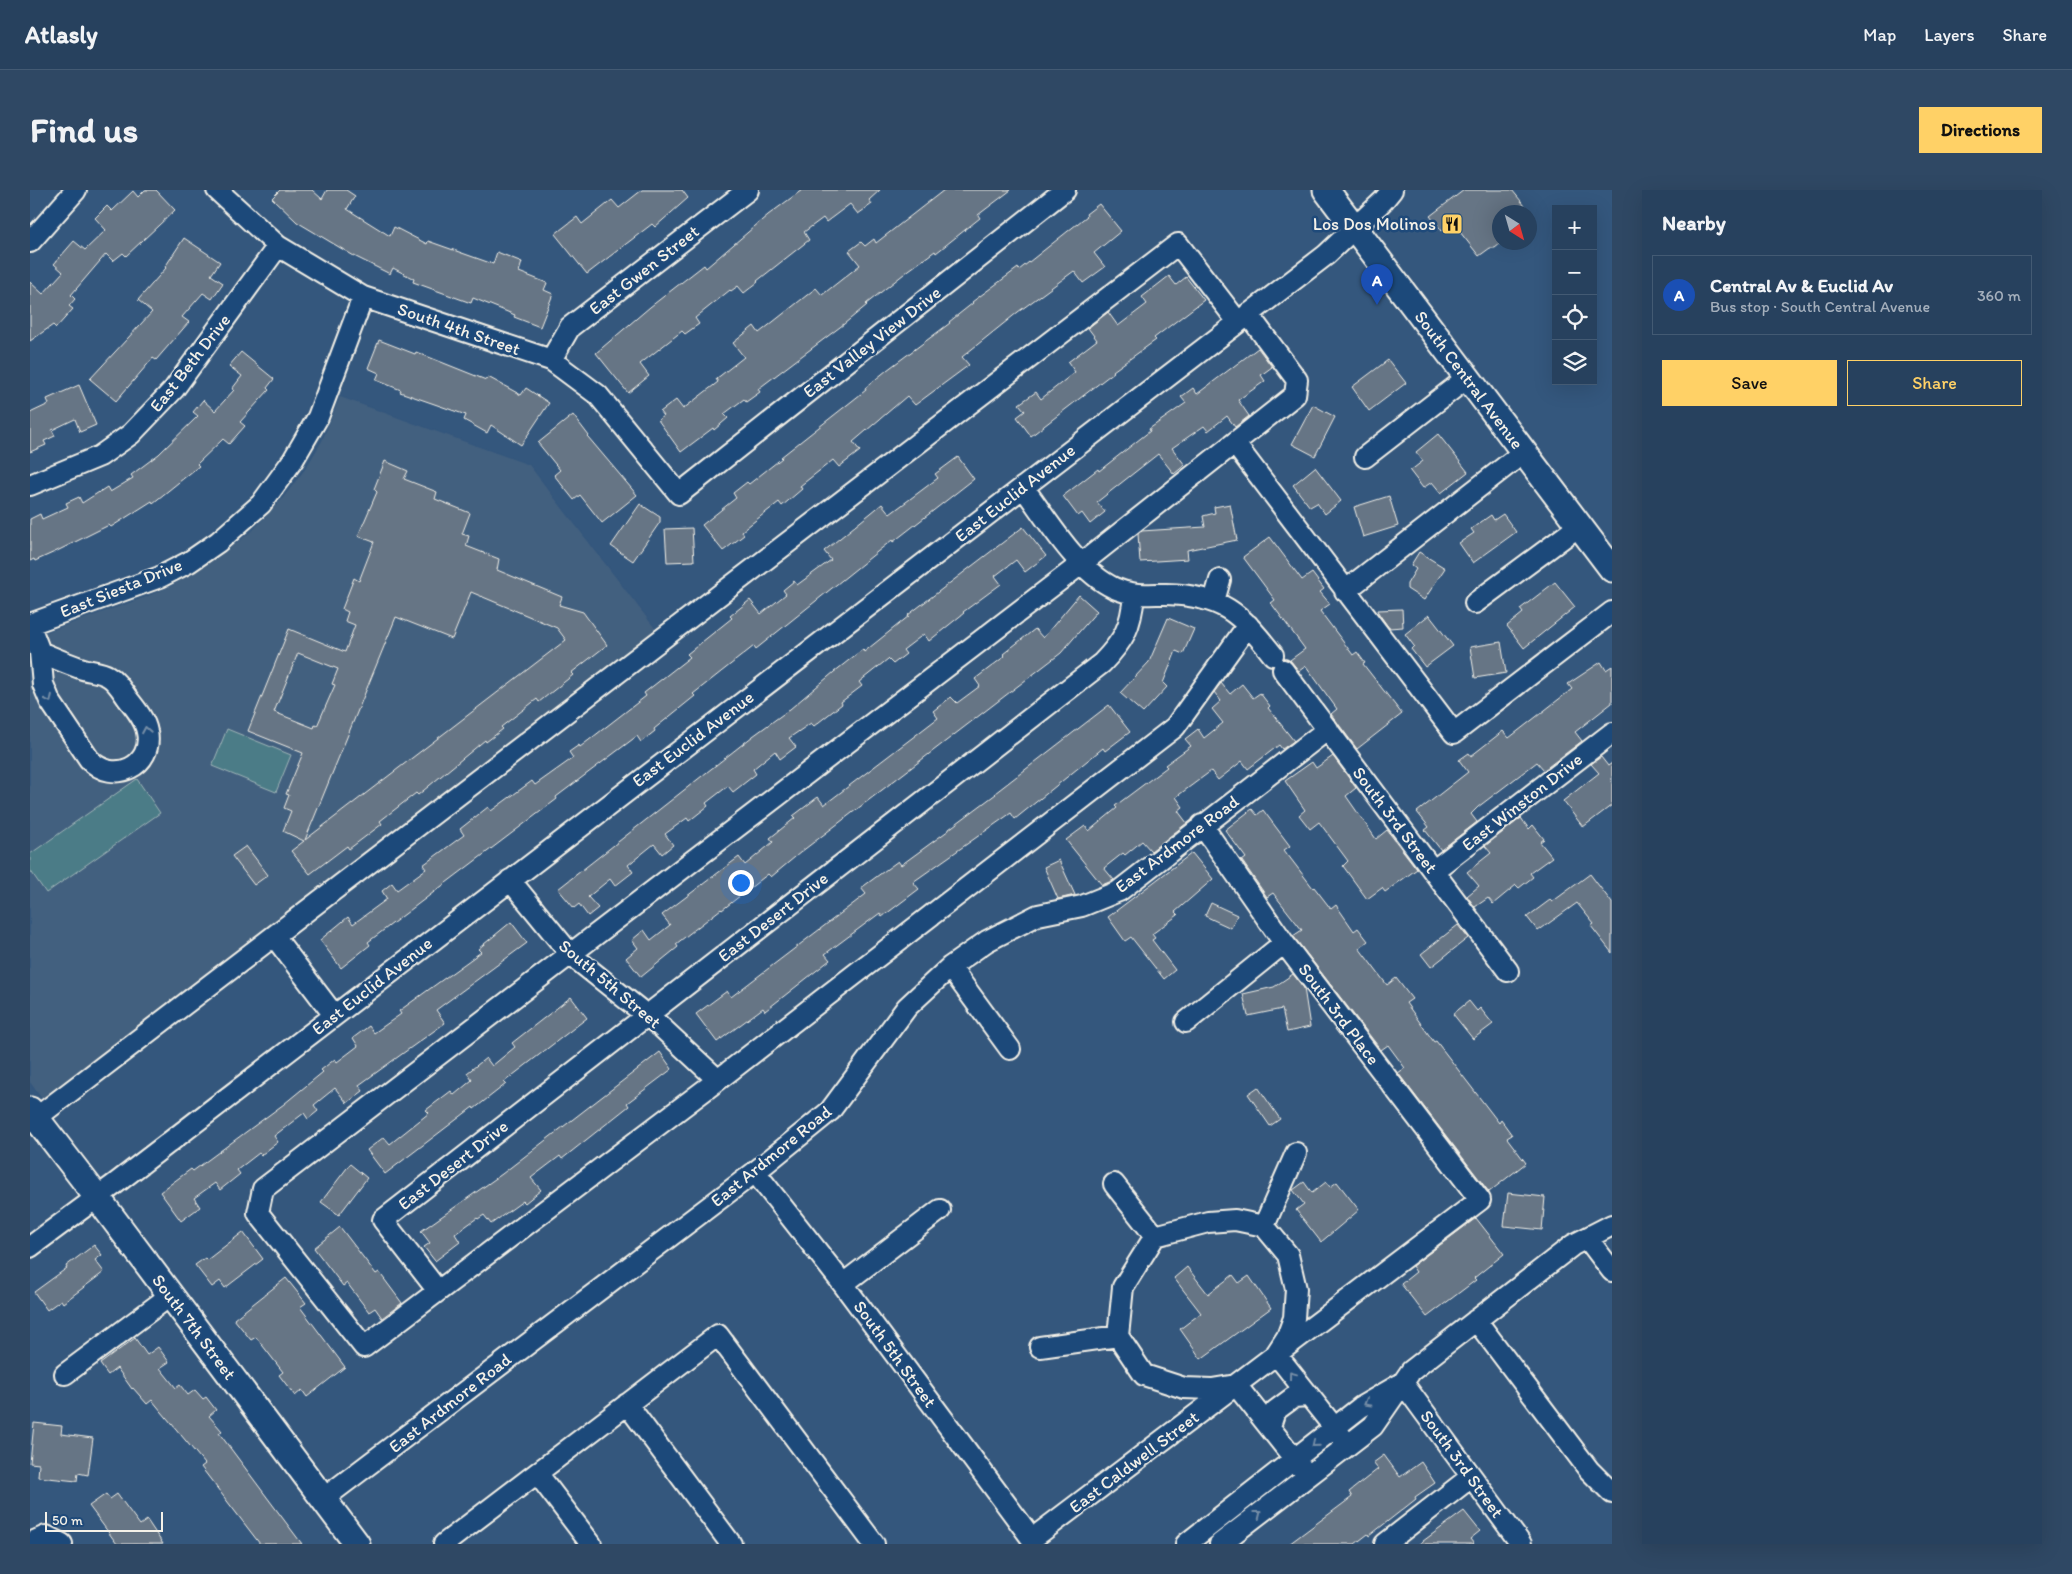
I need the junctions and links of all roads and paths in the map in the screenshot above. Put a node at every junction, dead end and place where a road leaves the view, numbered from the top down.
1 (76, 190) edge
2 (217, 190) edge
3 (748, 190) edge
4 (1065, 190) edge
5 (1326, 190) edge
6 (1392, 190) edge
7 (1355, 229) junction
8 (30, 242) edge
9 (278, 246) junction
10 (363, 297) junction
11 (1243, 318) junction
12 (550, 360) junction
13 (1467, 378) junction
14 (1235, 444) junction
15 (1524, 452) junction
16 (1365, 458) dead end
17 (30, 485) edge
18 (1023, 487) junction
19 (679, 494) joint
20 (1579, 526) junction
21 (1081, 564) junction
22 (1612, 569) edge
23 (1220, 580) dead end
24 (1346, 591) junction
25 (1134, 595) junction
26 (1214, 601) junction
27 (1476, 603) dead end
28 (1612, 612) edge
29 (30, 625) edge
30 (1248, 625) junction
31 (40, 652) junction
32 (1328, 730) junction
33 (1612, 733) edge
34 (1202, 826) junction
35 (1433, 870) junction
36 (510, 880) junction
37 (274, 936) junction
38 (1284, 943) junction
39 (571, 955) junction
40 (950, 967) junction
41 (1508, 971) dead end
42 (334, 1015) junction
43 (646, 1015) junction
44 (1186, 1022) dead end
45 (1010, 1049) dead end
46 (718, 1080) junction
47 (33, 1114) edge
48 (1296, 1153) dead end
49 (755, 1172) junction
50 (1114, 1184) dead end
51 (97, 1197) junction
52 (1480, 1200) joint
53 (940, 1210) dead end
54 (1612, 1225) edge
55 (1264, 1226) junction
56 (1155, 1236) junction
57 (1587, 1238) junction
58 (30, 1247) edge
59 (1612, 1271) edge
60 (843, 1284) junction
61 (438, 1290) junction
62 (171, 1295) junction
63 (1476, 1320) junction
64 (1118, 1336) junction
65 (1040, 1347) dead end
66 (1276, 1354) junction
67 (65, 1374) dead end
68 (1403, 1383) junction
69 (1236, 1385) junction
70 (1307, 1396) junction
71 (627, 1404) junction
72 (1270, 1426) junction
73 (1334, 1428) junction
74 (1348, 1445) junction
75 (1296, 1460) junction
76 (537, 1473) junction
77 (1308, 1476) junction
78 (1471, 1477) junction
79 (1612, 1492) edge
80 (323, 1499) junction
81 (1032, 1539) joint
82 (453, 1541) edge
83 (357, 1544) edge
84 (591, 1544) edge
85 (731, 1544) edge
86 (874, 1544) edge
87 (1186, 1544) edge
88 (1220, 1544) edge
89 (1385, 1544) edge
90 (1521, 1544) edge

1 - 8 street
2 - 9 street, South 4th Street
3 - 12 street, East Gwen Street
4 - 19 street, East Valley View Drive
5 - 7 main road, South Central Avenue
6 - 7 street, East Euclid Avenue
7 - 11 street, East Euclid Avenue
7 - 13 main road, South Central Avenue
9 - 10 street, South 4th Street
9 - 17 street, East Beth Drive
10 - 12 street, South 4th Street
10 - 29 street, East Siesta Drive
11 - 14 street
11 - 18 street, East Euclid Avenue
11 - 37 street
12 - 19 street, South 4th Street
13 - 15 main road, South Central Avenue
13 - 16 street
14 - 21 street
14 - 24 street
15 - 20 main road, South Central Avenue
15 - 24 street
18 - 21 street, South 3rd Street
18 - 36 street, East Euclid Avenue
20 - 22 main road, South Central Avenue
20 - 27 street
21 - 25 street, South 3rd Street
21 - 39 street
23 - 26 street
24 - 28 street
25 - 26 street, South 3rd Street
25 - 43 street, East Desert Drive
26 - 30 street, South 3rd Street
29 - 31 street
30 - 32 street, South 3rd Street
30 - 46 street
31 -> 31 street
32 - 34 street, East Ardmore Road
32 - 35 street, South 3rd Street
33 - 35 street, East Winston Drive
34 - 38 street, South 3rd Place
34 - 40 street, East Ardmore Road
35 - 41 street, South 3rd Street
36 - 39 street, South 5th Street
36 - 42 street, East Euclid Avenue
37 - 42 street
37 - 47 street
38 - 44 street
38 - 52 street, South 3rd Place
39 - 43 street, South 5th Street
39 - 61 street
40 - 45 street
40 - 49 street, East Ardmore Road
42 - 51 street, East Euclid Avenue
43 - 46 street, South 5th Street
43 - 61 street, East Desert Drive
46 - 61 street
47 - 51 main road, South 7th Street
48 - 55 street
49 - 60 street, South 5th Street
49 - 80 street, East Ardmore Road
50 - 56 street
51 - 58 street, East Euclid Avenue
51 - 62 main road, South 7th Street
52 - 66 street, East Caldwell Street
53 - 60 street
54 - 57 street
55 - 56 street
55 - 66 street, East Caldwell Street
56 - 64 street
57 - 59 street
57 - 63 street
60 - 81 street, South 5th Street
62 - 67 street
62 - 80 main road, South 7th Street
63 - 68 street
63 - 79 street
64 - 65 street
64 - 69 street, East Caldwell Street
66 - 69 street, East Caldwell Street
70 -> 66 street
68 -> 73 street
68 - 74 street
68 - 78 street, South 3rd Street
69 - 72 street
69 - 81 street, East Caldwell Street
70 - 72 street
70 - 73 street
71 - 76 street
71 - 85 street
71 - 86 street
72 - 75 street
73 - 74 street
73 -> 75 street
74 - 77 street
75 - 77 street
75 - 87 street
76 - 82 street
76 - 84 street
88 -> 77 street
78 - 89 street
78 - 90 street, South 3rd Street
80 - 83 main road, South 7th Street

